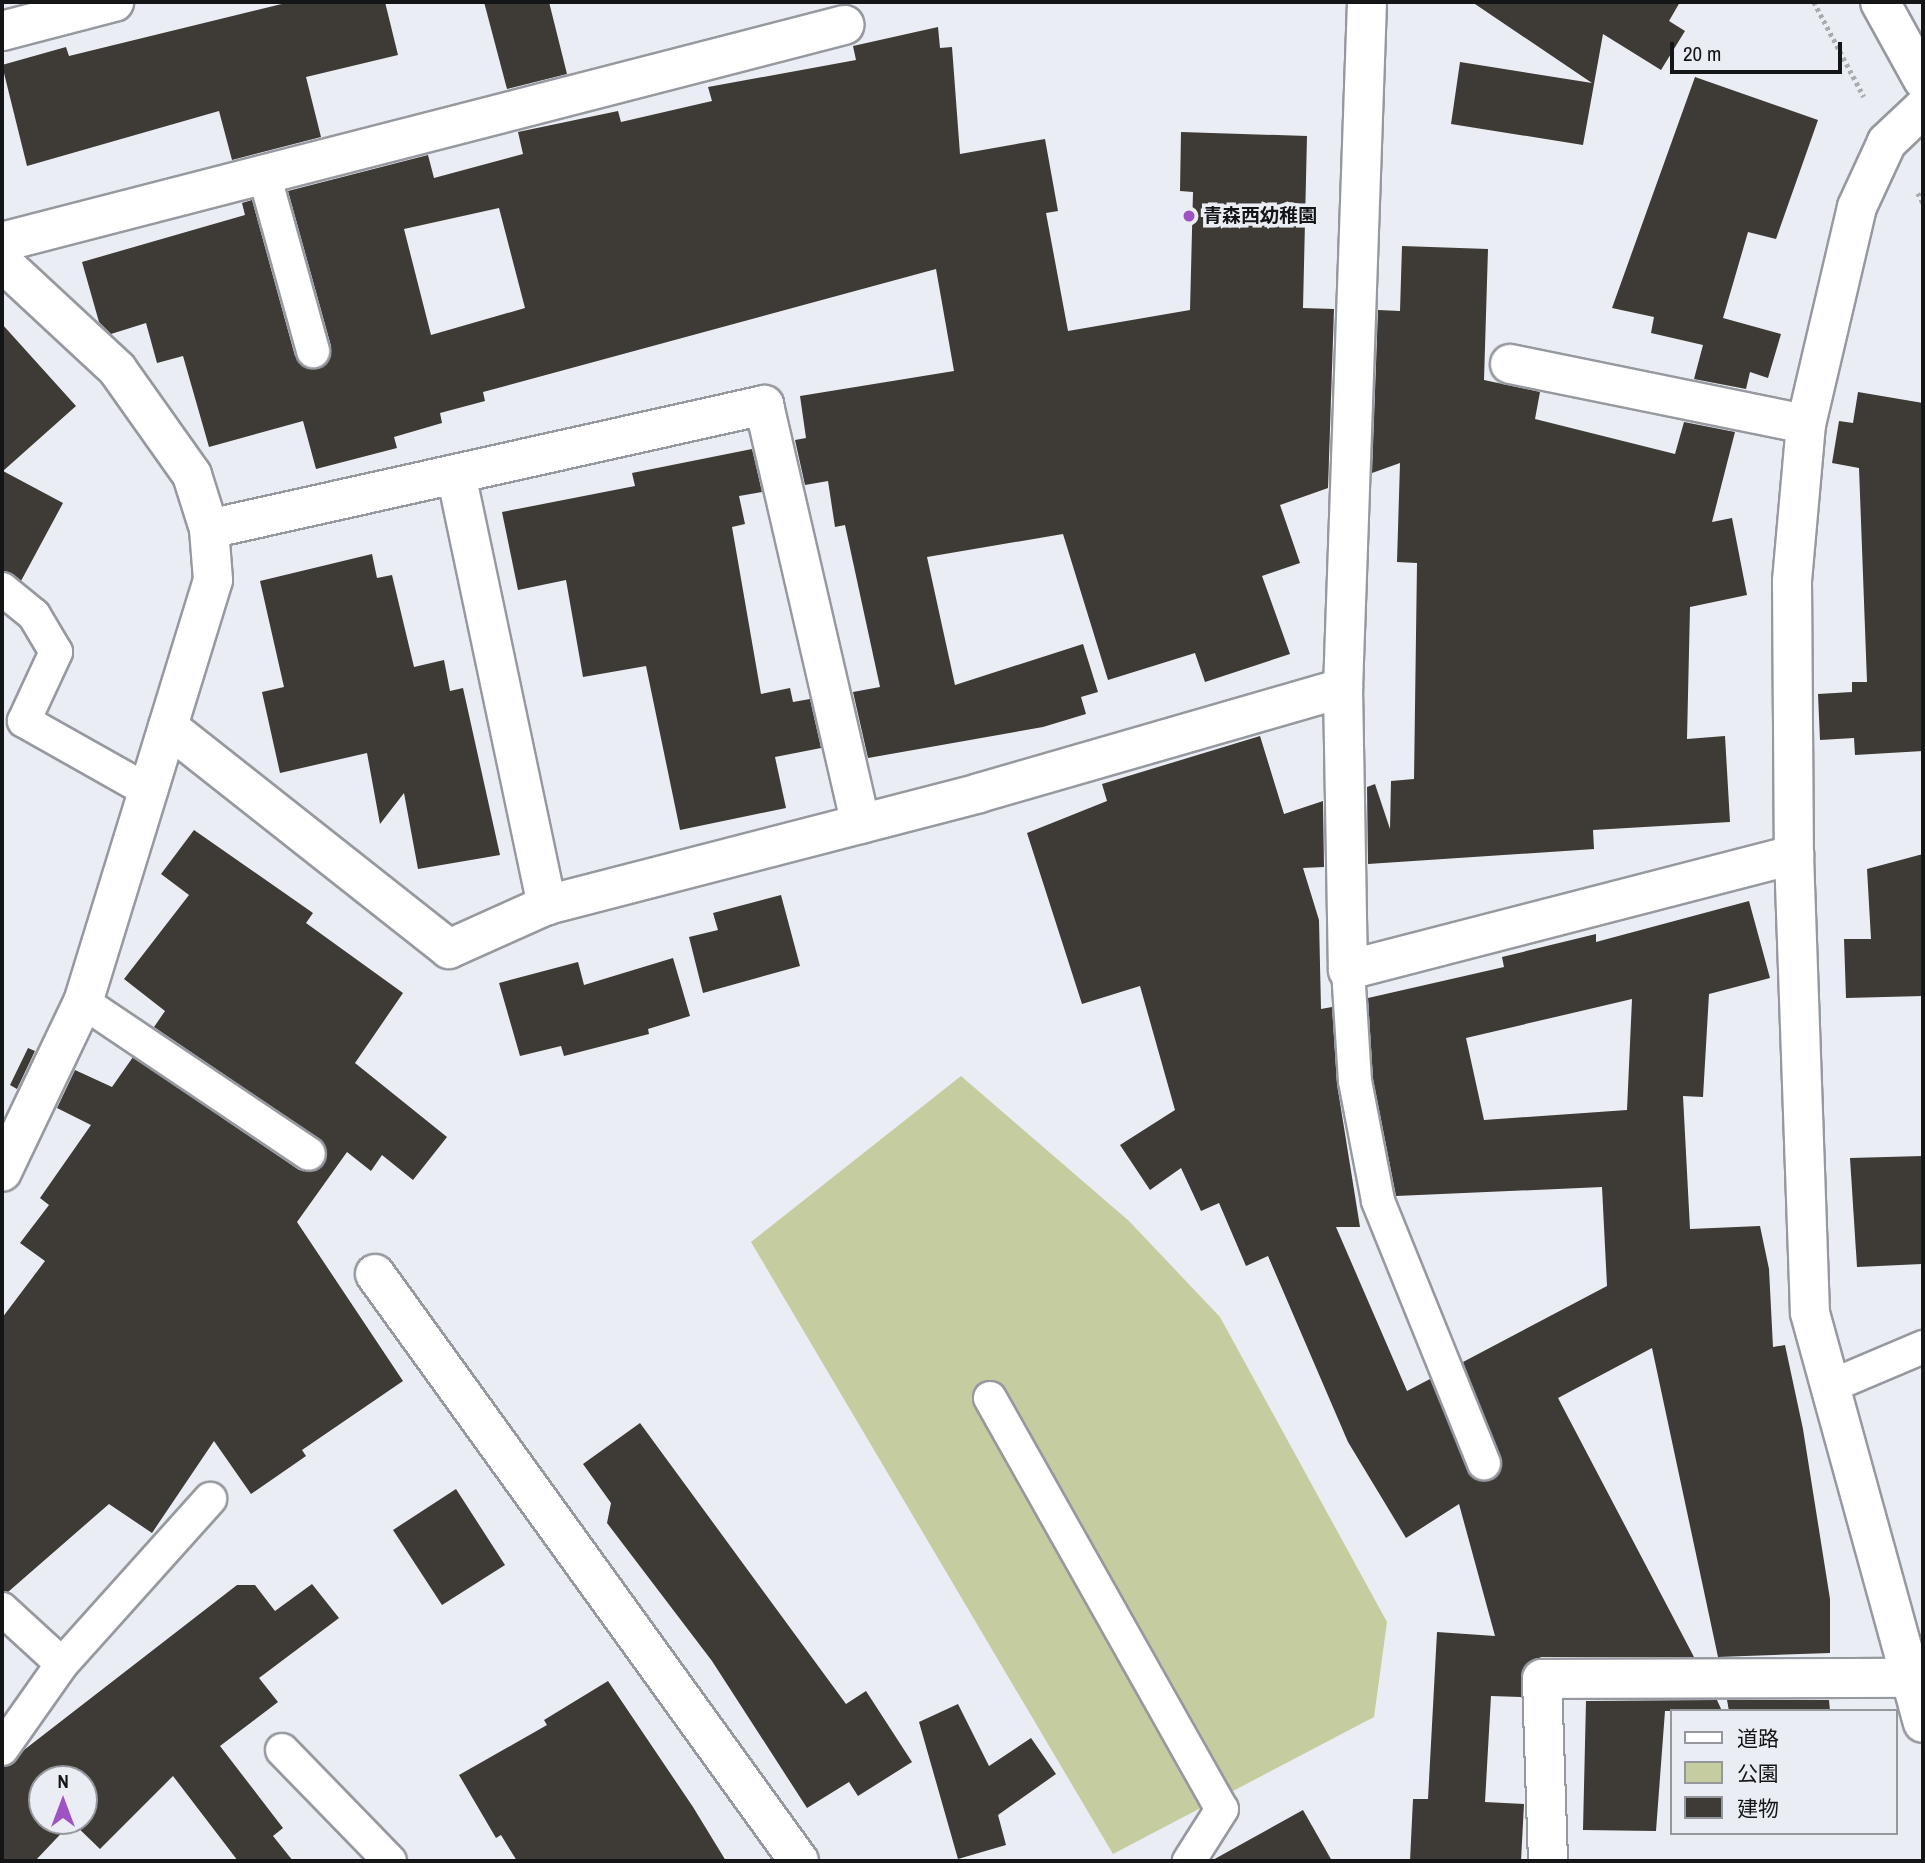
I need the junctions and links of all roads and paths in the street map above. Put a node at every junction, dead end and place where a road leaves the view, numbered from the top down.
1 (114, 2) edge
2 (1367, 2) edge
3 (1880, 2) edge
4 (844, 24) dead end
5 (2, 32) edge
6 (1923, 80) edge
7 (1923, 108) edge
8 (264, 174) junction
9 (2, 242) edge
10 (2, 262) edge
11 (313, 351) dead end
12 (1510, 364) dead end
13 (1806, 424) junction
14 (456, 474) junction
15 (209, 529) junction
16 (2, 589) edge
17 (1343, 688) junction
18 (168, 727) junction
19 (149, 792) junction
20 (861, 824) junction
21 (1794, 855) junction
22 (547, 905) junction
23 (1348, 970) junction
24 (83, 1002) junction
25 (309, 1154) dead end
26 (2, 1172) edge
27 (375, 1274) dead end
28 (1923, 1347) edge
29 (1831, 1386) junction
30 (990, 1398) dead end
31 (1483, 1463) dead end
32 (209, 1499) dead end
33 (2, 1609) edge
34 (62, 1664) junction
35 (1909, 1678) junction
36 (1923, 1723) edge
37 (2, 1749) edge
38 (282, 1750) dead end
39 (390, 1861) edge
40 (799, 1861) edge
41 (1188, 1861) edge
42 (1548, 1861) edge

1 - 5 street
2 - 17 street
3 - 6 street
4 - 8 street
7 - 13 street
8 - 9 street
8 - 11 lane
10 - 15 street
12 - 13 street
13 - 21 street
14 - 15 street
14 - 20 street
14 - 22 street
15 - 18 street
16 - 19 lane
17 - 20 street
17 - 23 street
18 - 19 street
18 - 22 street
19 - 24 street
20 - 22 street
21 - 23 street
21 - 29 street
23 - 31 lane
24 - 25 lane
24 - 26 street
27 - 40 street
28 - 29 lane
29 - 35 street
30 - 41 lane
32 - 34 lane
33 - 34 lane
34 - 37 lane
35 - 36 street
35 - 42 street
38 - 39 lane

